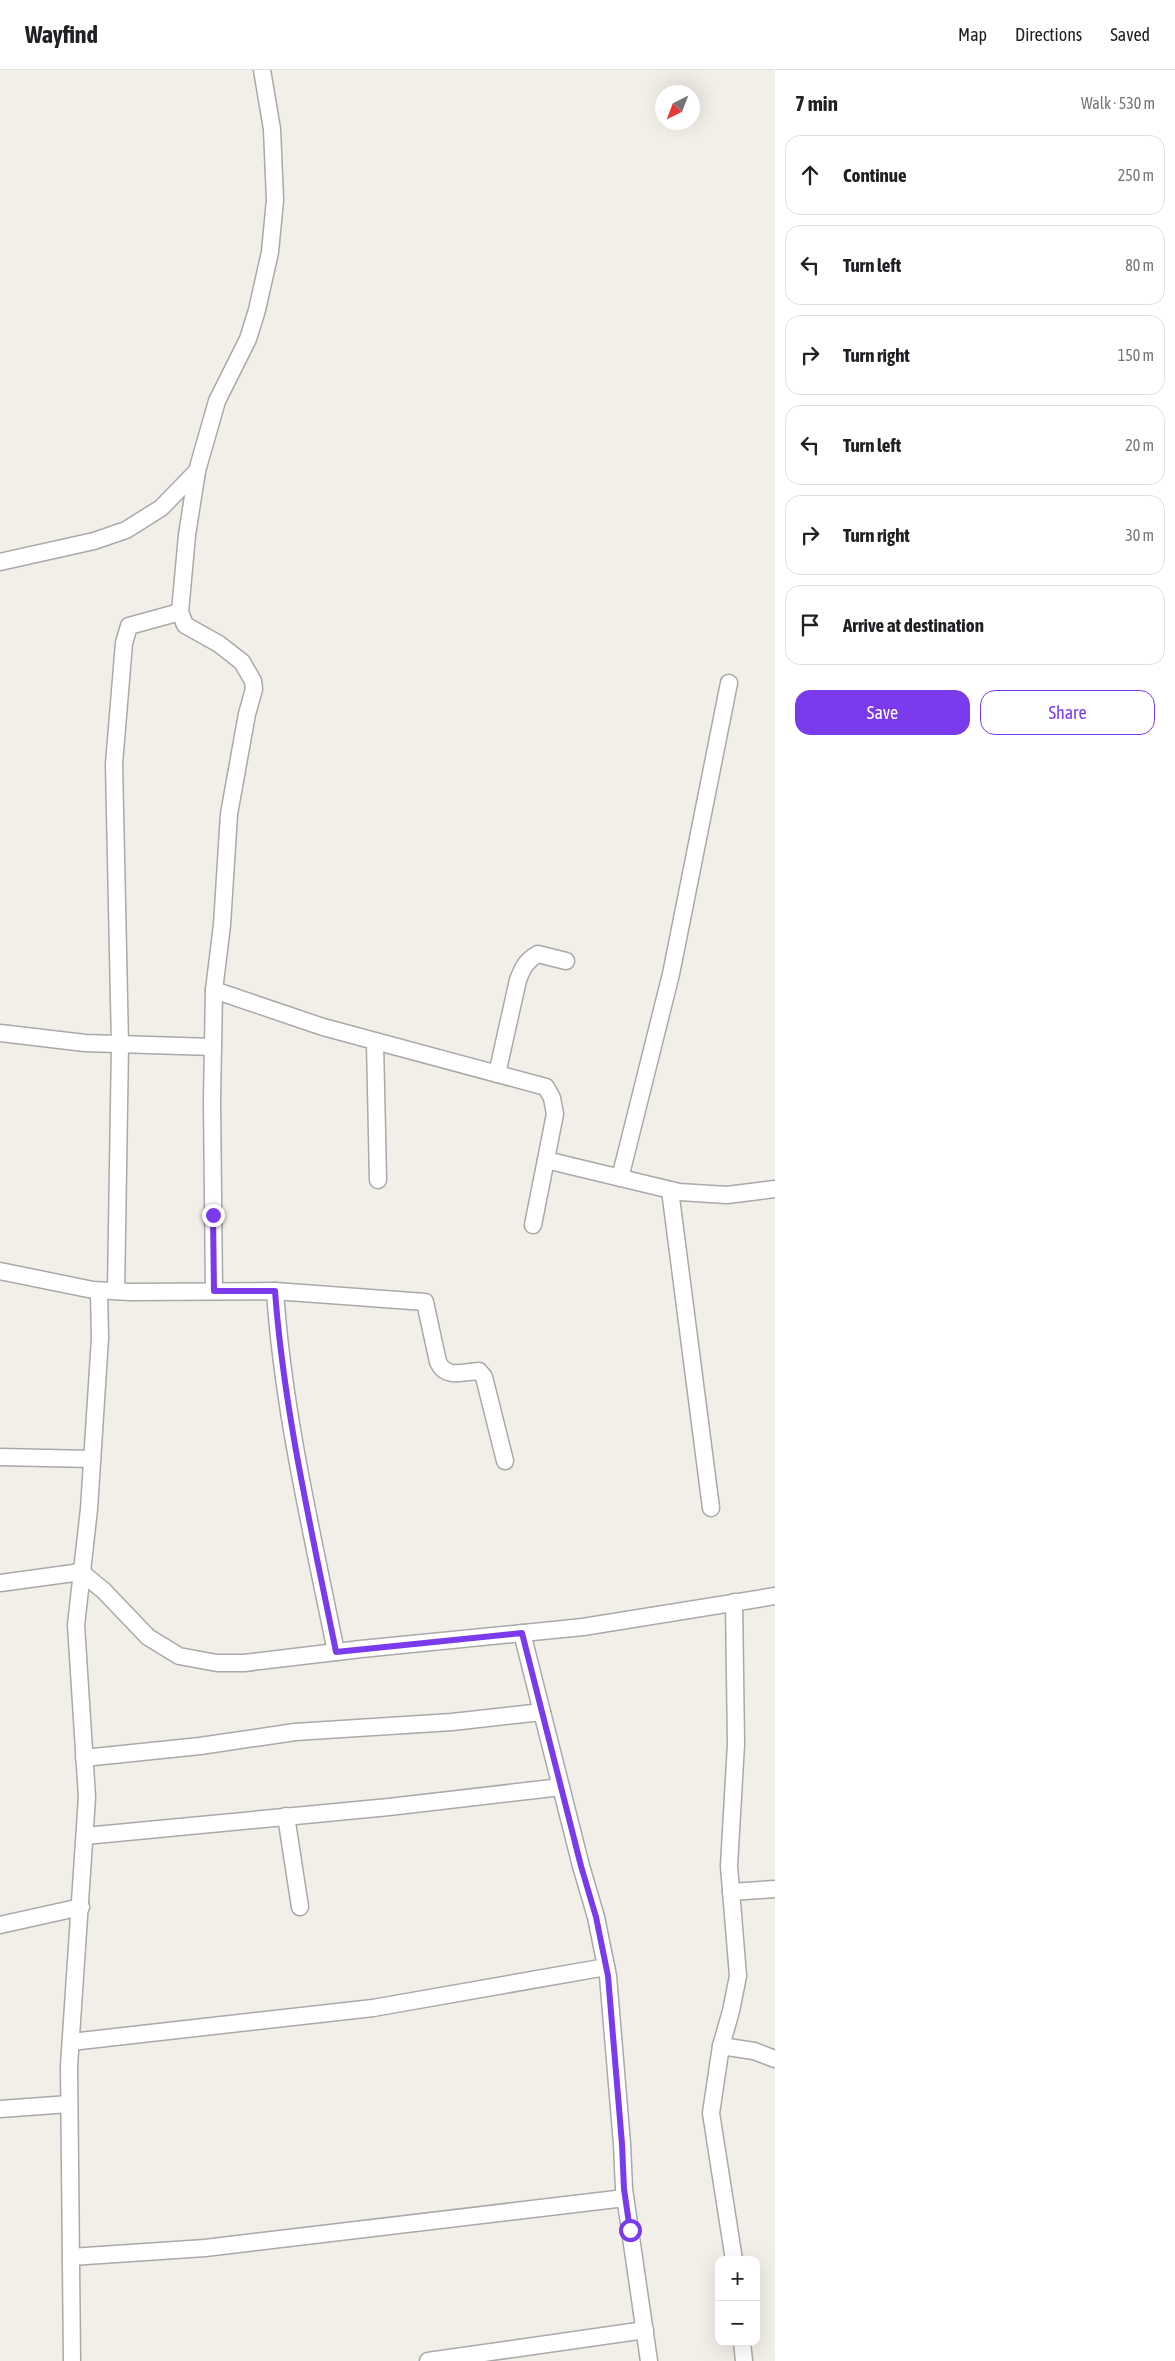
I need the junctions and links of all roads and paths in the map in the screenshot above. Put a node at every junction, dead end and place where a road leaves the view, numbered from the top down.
1 (262, 70) edge
2 (197, 471) junction
3 (0, 562) edge
4 (180, 612) junction
5 (729, 684) dead end
6 (566, 961) dead end
7 (214, 990) junction
8 (0, 1033) edge
9 (375, 1042) junction
10 (120, 1045) junction
11 (213, 1047) junction
12 (497, 1074) junction
13 (546, 1160) junction
14 (620, 1178) junction
15 (378, 1180) dead end
16 (775, 1189) edge
17 (670, 1190) junction
18 (534, 1225) dead end
19 (0, 1271) edge
20 (107, 1291) junction
21 (214, 1291) junction
22 (275, 1291) junction
23 (0, 1457) edge
24 (92, 1459) junction
25 (505, 1461) dead end
26 (711, 1508) dead end
27 (82, 1572) junction
28 (0, 1583) edge
29 (775, 1596) edge
30 (734, 1602) junction
31 (522, 1633) junction
32 (336, 1652) junction
33 (542, 1712) junction
34 (84, 1758) junction
35 (561, 1787) junction
36 (286, 1816) junction
37 (85, 1836) junction
38 (775, 1888) edge
39 (731, 1892) junction
40 (81, 1907) junction
41 (300, 1907) dead end
42 (0, 1925) edge
43 (606, 1967) junction
44 (70, 2042) junction
45 (721, 2046) junction
46 (775, 2059) edge
47 (69, 2104) junction
48 (0, 2109) edge
49 (625, 2198) junction
50 (733, 2256) edge
51 (71, 2257) junction
52 (646, 2330) junction
53 (742, 2346) edge
54 (72, 2361) edge
55 (428, 2361) edge
56 (649, 2361) edge
57 (744, 2361) edge

1 - 2 street
2 - 3 street
2 - 4 street
4 - 7 street
4 - 10 street
5 - 14 street
6 - 12 street
7 - 9 street
7 - 11 street
8 - 10 street
9 - 12 street
9 - 15 street
10 - 11 street
10 - 20 street
11 - 21 street
12 - 13 street
13 - 14 street
13 - 18 street
14 - 17 street
16 - 17 street
17 - 26 street
19 - 20 street
20 - 21 street
20 - 24 street
21 - 22 street
22 - 25 street
22 - 32 street
23 - 24 street
24 - 27 street
27 - 28 street
27 - 32 street
27 - 34 street
29 - 30 street
30 - 31 street
30 - 39 street
31 - 32 street
31 - 33 street
33 - 34 street
33 - 35 street
34 - 37 street
35 - 36 street
35 - 43 street
36 - 37 street
36 - 41 street
37 - 40 street
38 - 39 street
39 - 45 street
40 - 42 street
40 - 44 street
43 - 44 street
43 - 49 street
44 - 47 street
45 - 46 street
45 - 50 street
47 - 48 street
47 - 51 street
49 - 51 street
49 - 52 street
51 - 54 street
52 - 55 street
52 - 56 street
53 - 57 street

